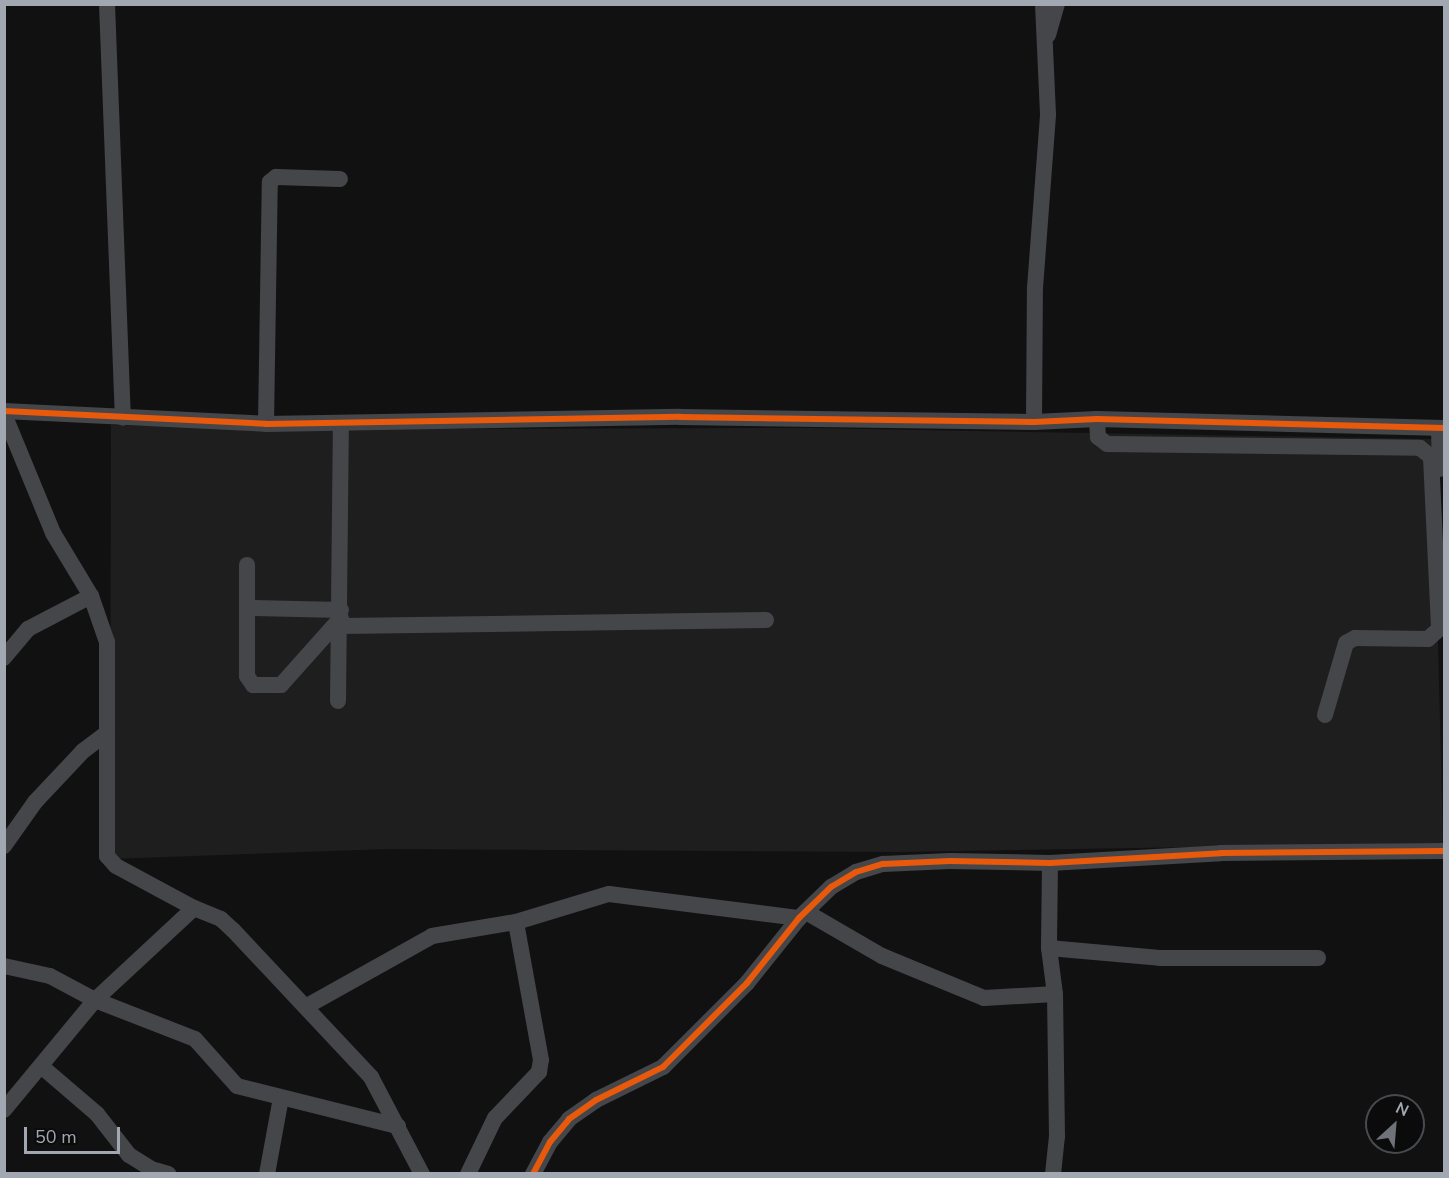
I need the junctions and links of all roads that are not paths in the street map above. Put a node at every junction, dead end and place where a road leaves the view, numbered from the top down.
1 (107, 4) edge
2 (1043, 4) edge
3 (1057, 4) edge
4 (1046, 41) junction
5 (340, 179) dead end
6 (4, 413) edge
7 (123, 418) junction
8 (1097, 419) junction
9 (1034, 422) junction
10 (266, 424) junction
11 (341, 425) junction
12 (1442, 428) edge
13 (247, 565) dead end
14 (1444, 575) edge
15 (91, 596) junction
16 (249, 608) junction
17 (341, 618) junction
18 (766, 620) dead end
19 (4, 658) edge
20 (338, 700) dead end
21 (1325, 715) dead end
22 (107, 733) junction
23 (4, 846) edge
24 (1444, 851) edge
25 (1050, 863) junction
26 (194, 908) junction
27 (802, 915) junction
28 (516, 922) junction
29 (1049, 948) junction
30 (1318, 958) dead end
31 (4, 966) edge
32 (1055, 994) junction
33 (95, 1000) junction
34 (307, 1006) junction
35 (41, 1066) junction
36 (281, 1098) junction
37 (4, 1110) edge
38 (398, 1126) junction
39 (168, 1173) edge
40 (267, 1173) edge
41 (422, 1173) edge
42 (468, 1173) edge
43 (533, 1173) edge
44 (1053, 1173) edge

1 - 7 street
2 - 4 street
3 - 4 street
4 - 9 street
5 - 10 street
6 - 7 street
6 - 15 street
7 - 10 street
8 - 9 street
8 - 12 street
8 - 21 street
9 - 11 street
10 - 11 street
11 - 17 street
12 - 14 street
13 - 16 street
15 - 19 street
15 - 22 street
16 - 17 street
16 - 17 street
17 - 18 street
17 - 20 street
22 - 23 street
22 - 26 street
24 - 25 street
25 - 27 street
25 - 29 street
26 - 33 street
26 - 34 street
27 - 28 street
27 - 32 street
27 - 43 street
28 - 34 street
28 - 42 street
29 - 30 street
29 - 32 street
31 - 33 street
32 - 44 street
33 - 35 street
33 - 36 street
34 - 38 street
35 - 37 street
35 - 39 street
36 - 38 street
36 - 40 street
38 - 41 street

